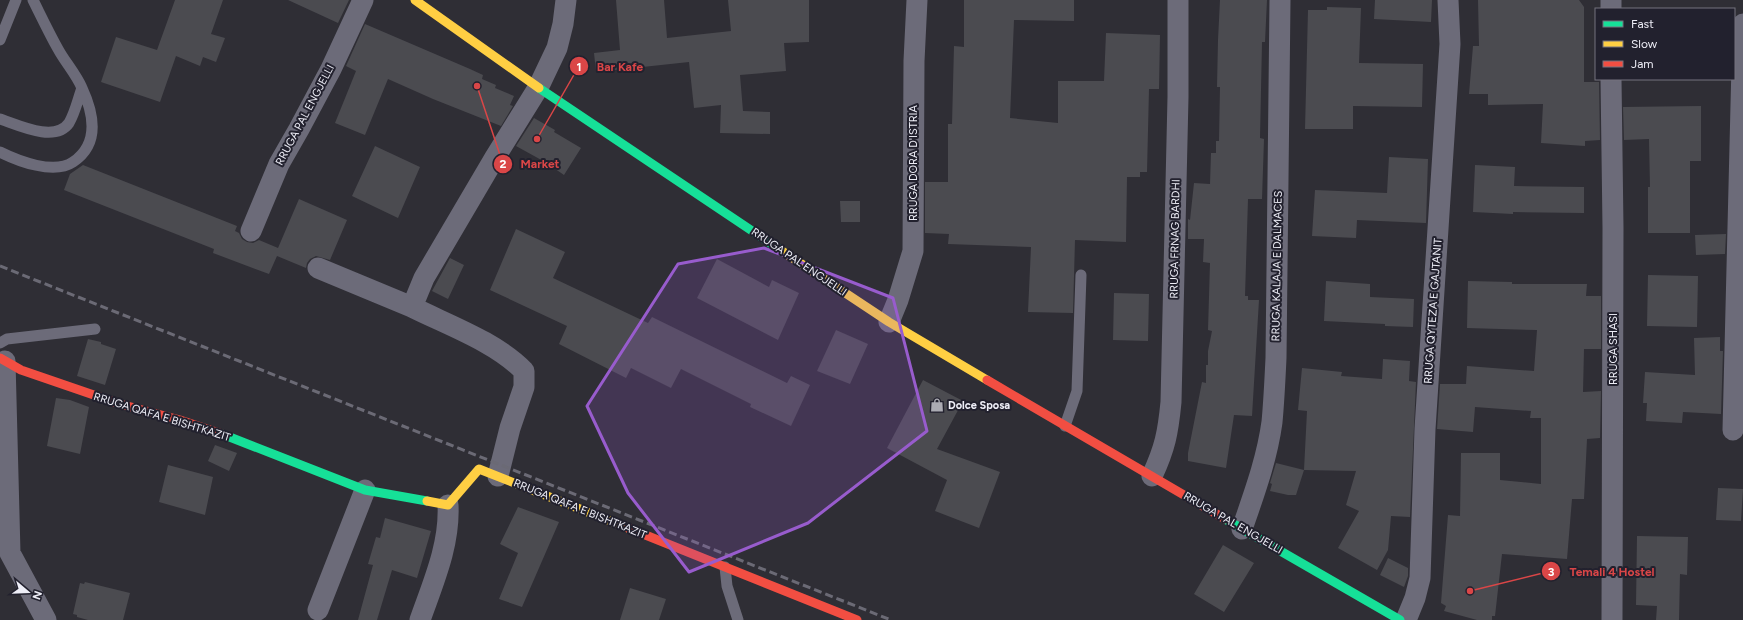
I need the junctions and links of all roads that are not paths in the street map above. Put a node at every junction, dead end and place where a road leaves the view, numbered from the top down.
1 (16, 0) edge
2 (33, 0) edge
3 (363, 0) edge
4 (414, 0) edge
5 (566, 0) edge
6 (917, 0) edge
7 (1178, 0) edge
8 (1280, 0) edge
9 (1448, 0) edge
10 (1743, 24) edge
11 (0, 40) edge
12 (1611, 80) edge
13 (82, 88) junction
14 (538, 88) junction
15 (0, 119) edge
16 (0, 152) edge
17 (251, 231) dead end
18 (318, 268) dead end
19 (1081, 275) dead end
20 (412, 307) junction
21 (888, 322) junction
22 (95, 329) dead end
23 (2, 354) edge
24 (1065, 426) junction
25 (1733, 430) dead end
26 (498, 476) junction
27 (1152, 476) junction
28 (365, 490) junction
29 (448, 505) junction
30 (1242, 528) junction
31 (725, 567) junction
32 (318, 610) dead end
33 (842, 617) edge
34 (46, 620) edge
35 (420, 620) edge
36 (738, 620) edge
37 (857, 620) edge
38 (1400, 620) edge
39 (1406, 620) edge
40 (1612, 620) edge

1 - 11 lane
2 - 13 lane
3 - 17 street, RRUGA PAL ENGJELLI
4 - 14 main road, RRUGA PAL ENGJELLI
5 - 14 street
6 - 21 street, RRUGA DORA D'ISTRIA
7 - 27 street, RRUGA FRNAG BARDHI
8 - 30 street, RRUGA KALAJA E DALMACES
9 - 39 street, RRUGA QYTEZA E GAJTANIT
10 - 25 street
12 - 40 street, RRUGA SHASI
13 - 15 lane
13 - 16 lane
14 - 20 street
14 - 21 main road, RRUGA PAL ENGJELLI
18 - 20 street
19 - 24 lane
20 - 26 street
21 - 24 main road, RRUGA PAL ENGJELLI
22 - 23 lane
23 - 28 main road, RRUGA QAFA E BISHTKAZIT
23 - 34 street
24 - 27 main road, RRUGA PAL ENGJELLI
26 - 29 main road, RRUGA QAFA E BISHTKAZIT
26 - 31 main road, RRUGA QAFA E BISHTKAZIT
27 - 30 main road, RRUGA PAL ENGJELLI
28 - 29 main road, RRUGA QAFA E BISHTKAZIT
28 - 32 street
29 - 35 street
30 - 38 main road, RRUGA PAL ENGJELLI
31 - 33 main road, RRUGA QAFA E BISHTKAZIT
31 - 36 lane
33 - 37 main road, RRUGA QAFA E BISHTKAZIT

